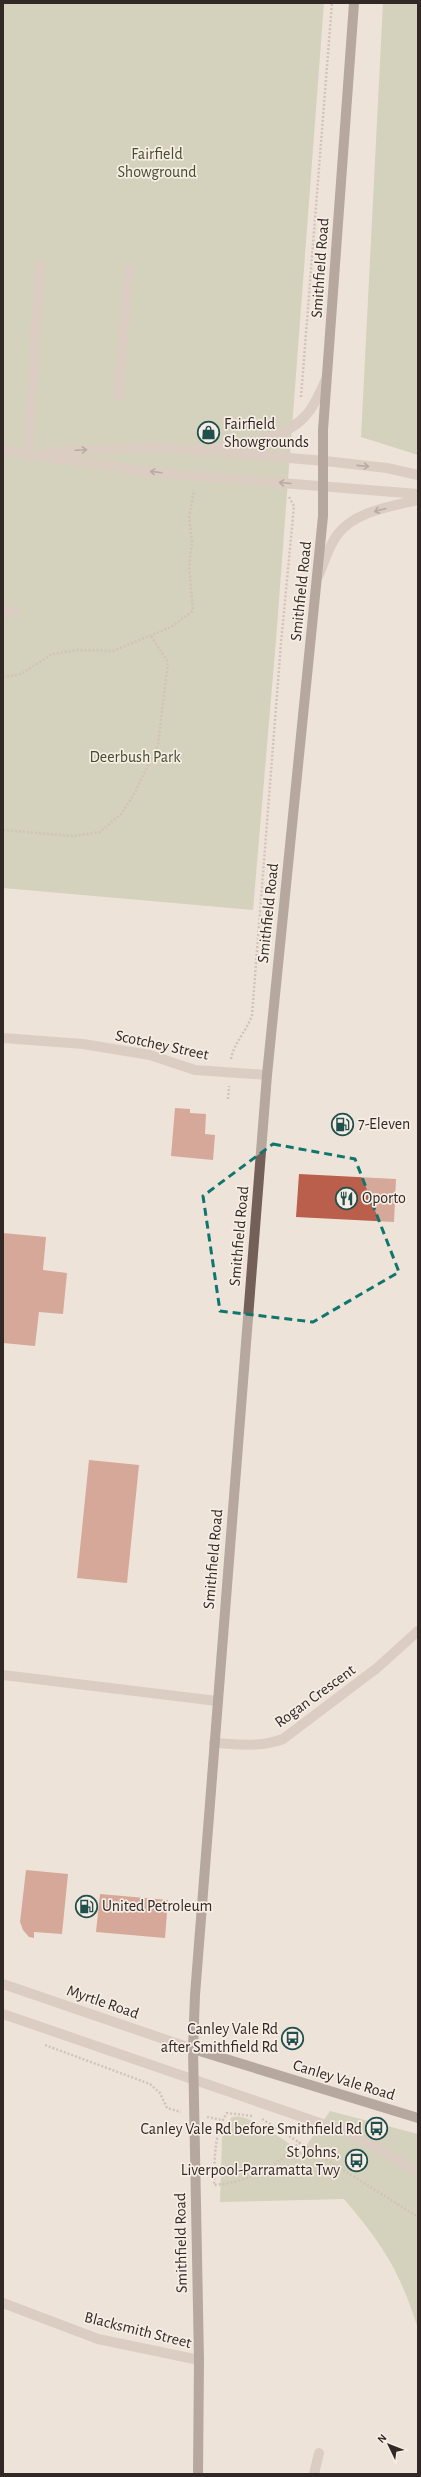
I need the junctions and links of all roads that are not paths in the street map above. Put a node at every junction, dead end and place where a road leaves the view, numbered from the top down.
1 (354, 3) edge
2 (40, 266) dead end
3 (129, 268) dead end
4 (326, 379) junction
5 (118, 396) dead end
6 (3, 450) edge
7 (194, 450) junction
8 (28, 453) junction
9 (324, 461) junction
10 (418, 475) edge
11 (324, 486) junction
12 (418, 494) edge
13 (418, 500) edge
14 (319, 575) junction
15 (3, 611) edge
16 (16, 612) dead end
17 (3, 1038) edge
18 (267, 1074) junction
19 (418, 1631) edge
20 (3, 1675) edge
21 (217, 1701) junction
22 (214, 1743) junction
23 (3, 1984) edge
24 (3, 2014) edge
25 (193, 2049) junction
26 (194, 2079) junction
27 (418, 2118) edge
28 (418, 2172) edge
29 (3, 2303) edge
30 (199, 2360) junction
31 (319, 2453) dead end
32 (198, 2474) edge
33 (314, 2474) edge

1 - 4 main road, Smithfield Road
2 - 8 street
3 - 5 street
4 - 7 street
4 - 9 main road, Smithfield Road
6 - 8 street
8 -> 7 street
7 - 9 street
11 -> 8 street
9 -> 10 street
9 - 11 main road, Smithfield Road
11 - 12 street
11 - 14 main road, Smithfield Road
13 -> 14 street
14 - 18 main road, Smithfield Road
15 - 16 street
17 - 18 street, Scotchey Street
18 - 21 main road, Smithfield Road
19 - 22 street, Rogan Crescent
20 - 21 street
21 - 22 main road, Smithfield Road
22 - 25 main road, Smithfield Road
23 - 25 street, Myrtle Road
24 - 26 street
25 - 26 main road, Smithfield Road
25 - 27 main road, Canley Vale Road
26 - 28 street
26 - 30 main road, Smithfield Road
29 - 30 street, Blacksmith Street
30 - 32 main road, Smithfield Road
31 - 33 street

